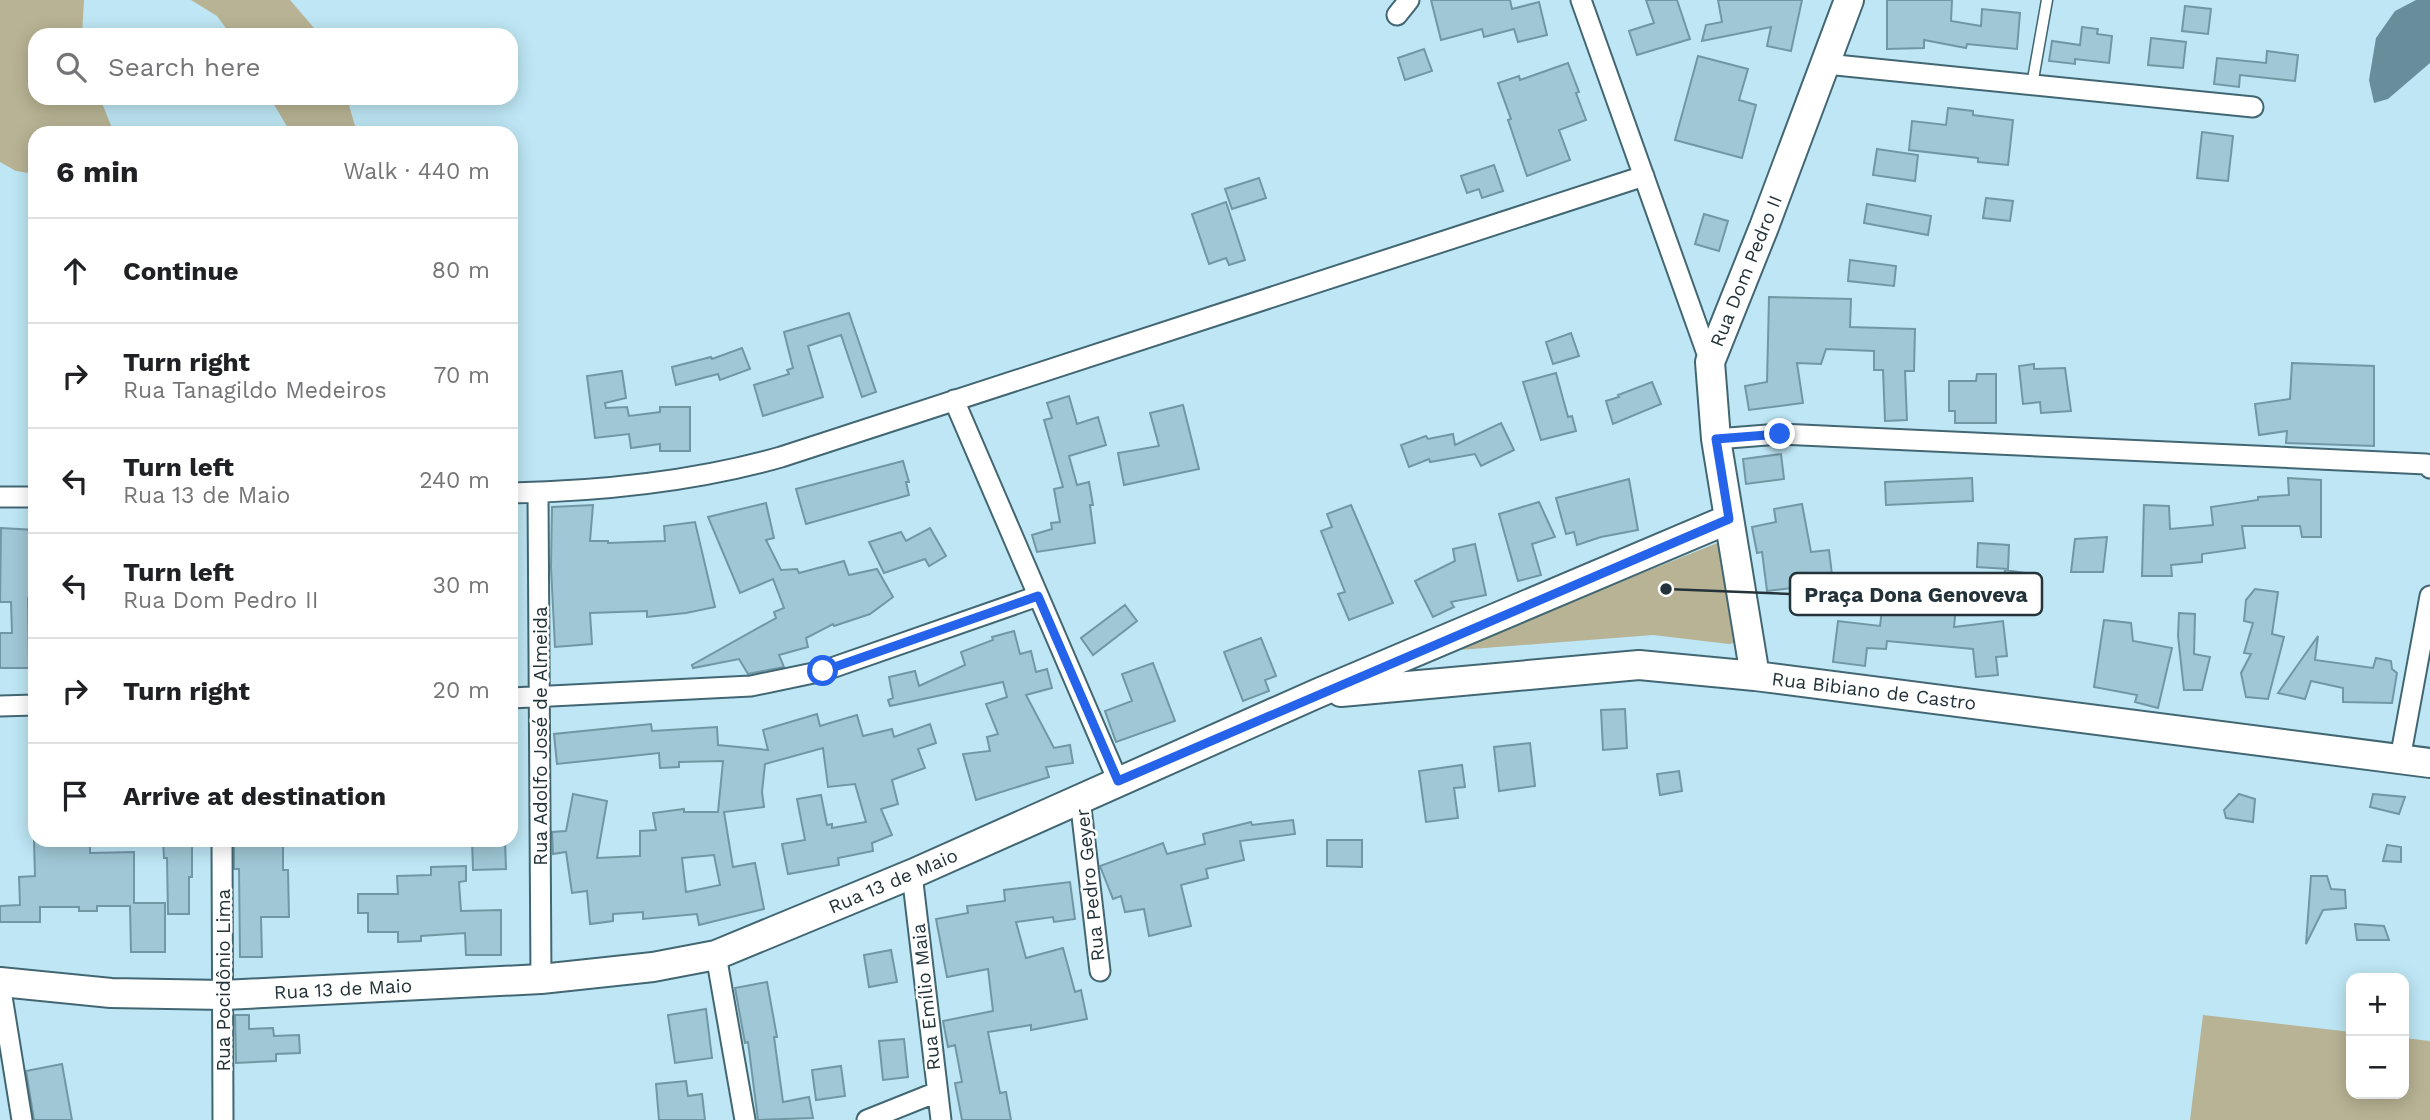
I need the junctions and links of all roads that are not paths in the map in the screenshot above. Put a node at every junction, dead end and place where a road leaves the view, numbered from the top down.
1 (1581, 0) edge
2 (1849, 0) edge
3 (2047, 0) edge
4 (1826, 64) junction
5 (2032, 85) junction
6 (2253, 107) dead end
7 (1644, 176) junction
8 (1710, 362) junction
9 (954, 400) junction
10 (1716, 439) junction
11 (2430, 468) edge
12 (538, 492) junction
13 (518, 493) edge
14 (0, 497) edge
15 (28, 497) edge
16 (1729, 519) junction
17 (1038, 596) junction
18 (2430, 596) edge
19 (1755, 676) junction
20 (1316, 694) junction
21 (518, 698) edge
22 (539, 698) junction
23 (28, 705) edge
24 (0, 706) edge
25 (2400, 760) junction
26 (2430, 764) edge
27 (1118, 781) junction
28 (1080, 799) junction
29 (222, 847) edge
30 (912, 874) junction
31 (716, 955) junction
32 (1100, 971) dead end
33 (541, 979) junction
34 (0, 983) edge
35 (224, 995) junction
36 (937, 1093) junction
37 (22, 1120) edge
38 (223, 1120) edge
39 (745, 1120) edge
40 (867, 1120) edge
41 (941, 1120) edge

1 - 7 street
2 - 4 main road, Rua Dom Pedro II
3 - 5 lane
4 - 5 street
4 - 8 main road, Rua Dom Pedro II
5 - 6 street
7 - 8 street
7 - 9 street
8 - 10 main road, Rua Dom Pedro II
9 - 12 street
9 - 17 street
10 - 11 street
10 - 16 main road, Rua Dom Pedro II
12 - 13 street
12 - 22 street, Rua Adolfo José de Almeida
14 - 15 street
16 - 19 main road, Rua Dom Pedro II
16 - 20 main road, Rua 13 de Maio
17 - 22 street
17 - 27 street
18 - 25 street
19 - 20 main road, Rua Bibiano de Castro
19 - 25 main road, Rua Bibiano de Castro
20 - 27 main road, Rua 13 de Maio
21 - 22 street
22 - 33 street, Rua Adolfo José de Almeida
23 - 24 street
25 - 26 main road, Rua Bibiano de Castro
27 - 28 main road, Rua 13 de Maio
28 - 30 main road, Rua 13 de Maio
28 - 32 street, Rua Pedro Geyer
29 - 35 street, Rua Pocidônio Lima
30 - 31 main road, Rua 13 de Maio
30 - 36 street, Rua Emílio Maia
31 - 33 main road, Rua 13 de Maio
31 - 39 street
33 - 35 main road, Rua 13 de Maio
34 - 35 main road, Rua 13 de Maio
34 - 37 street
35 - 38 street, Rua Pocidônio Lima
36 - 40 street
36 - 41 street, Rua Emílio Maia

